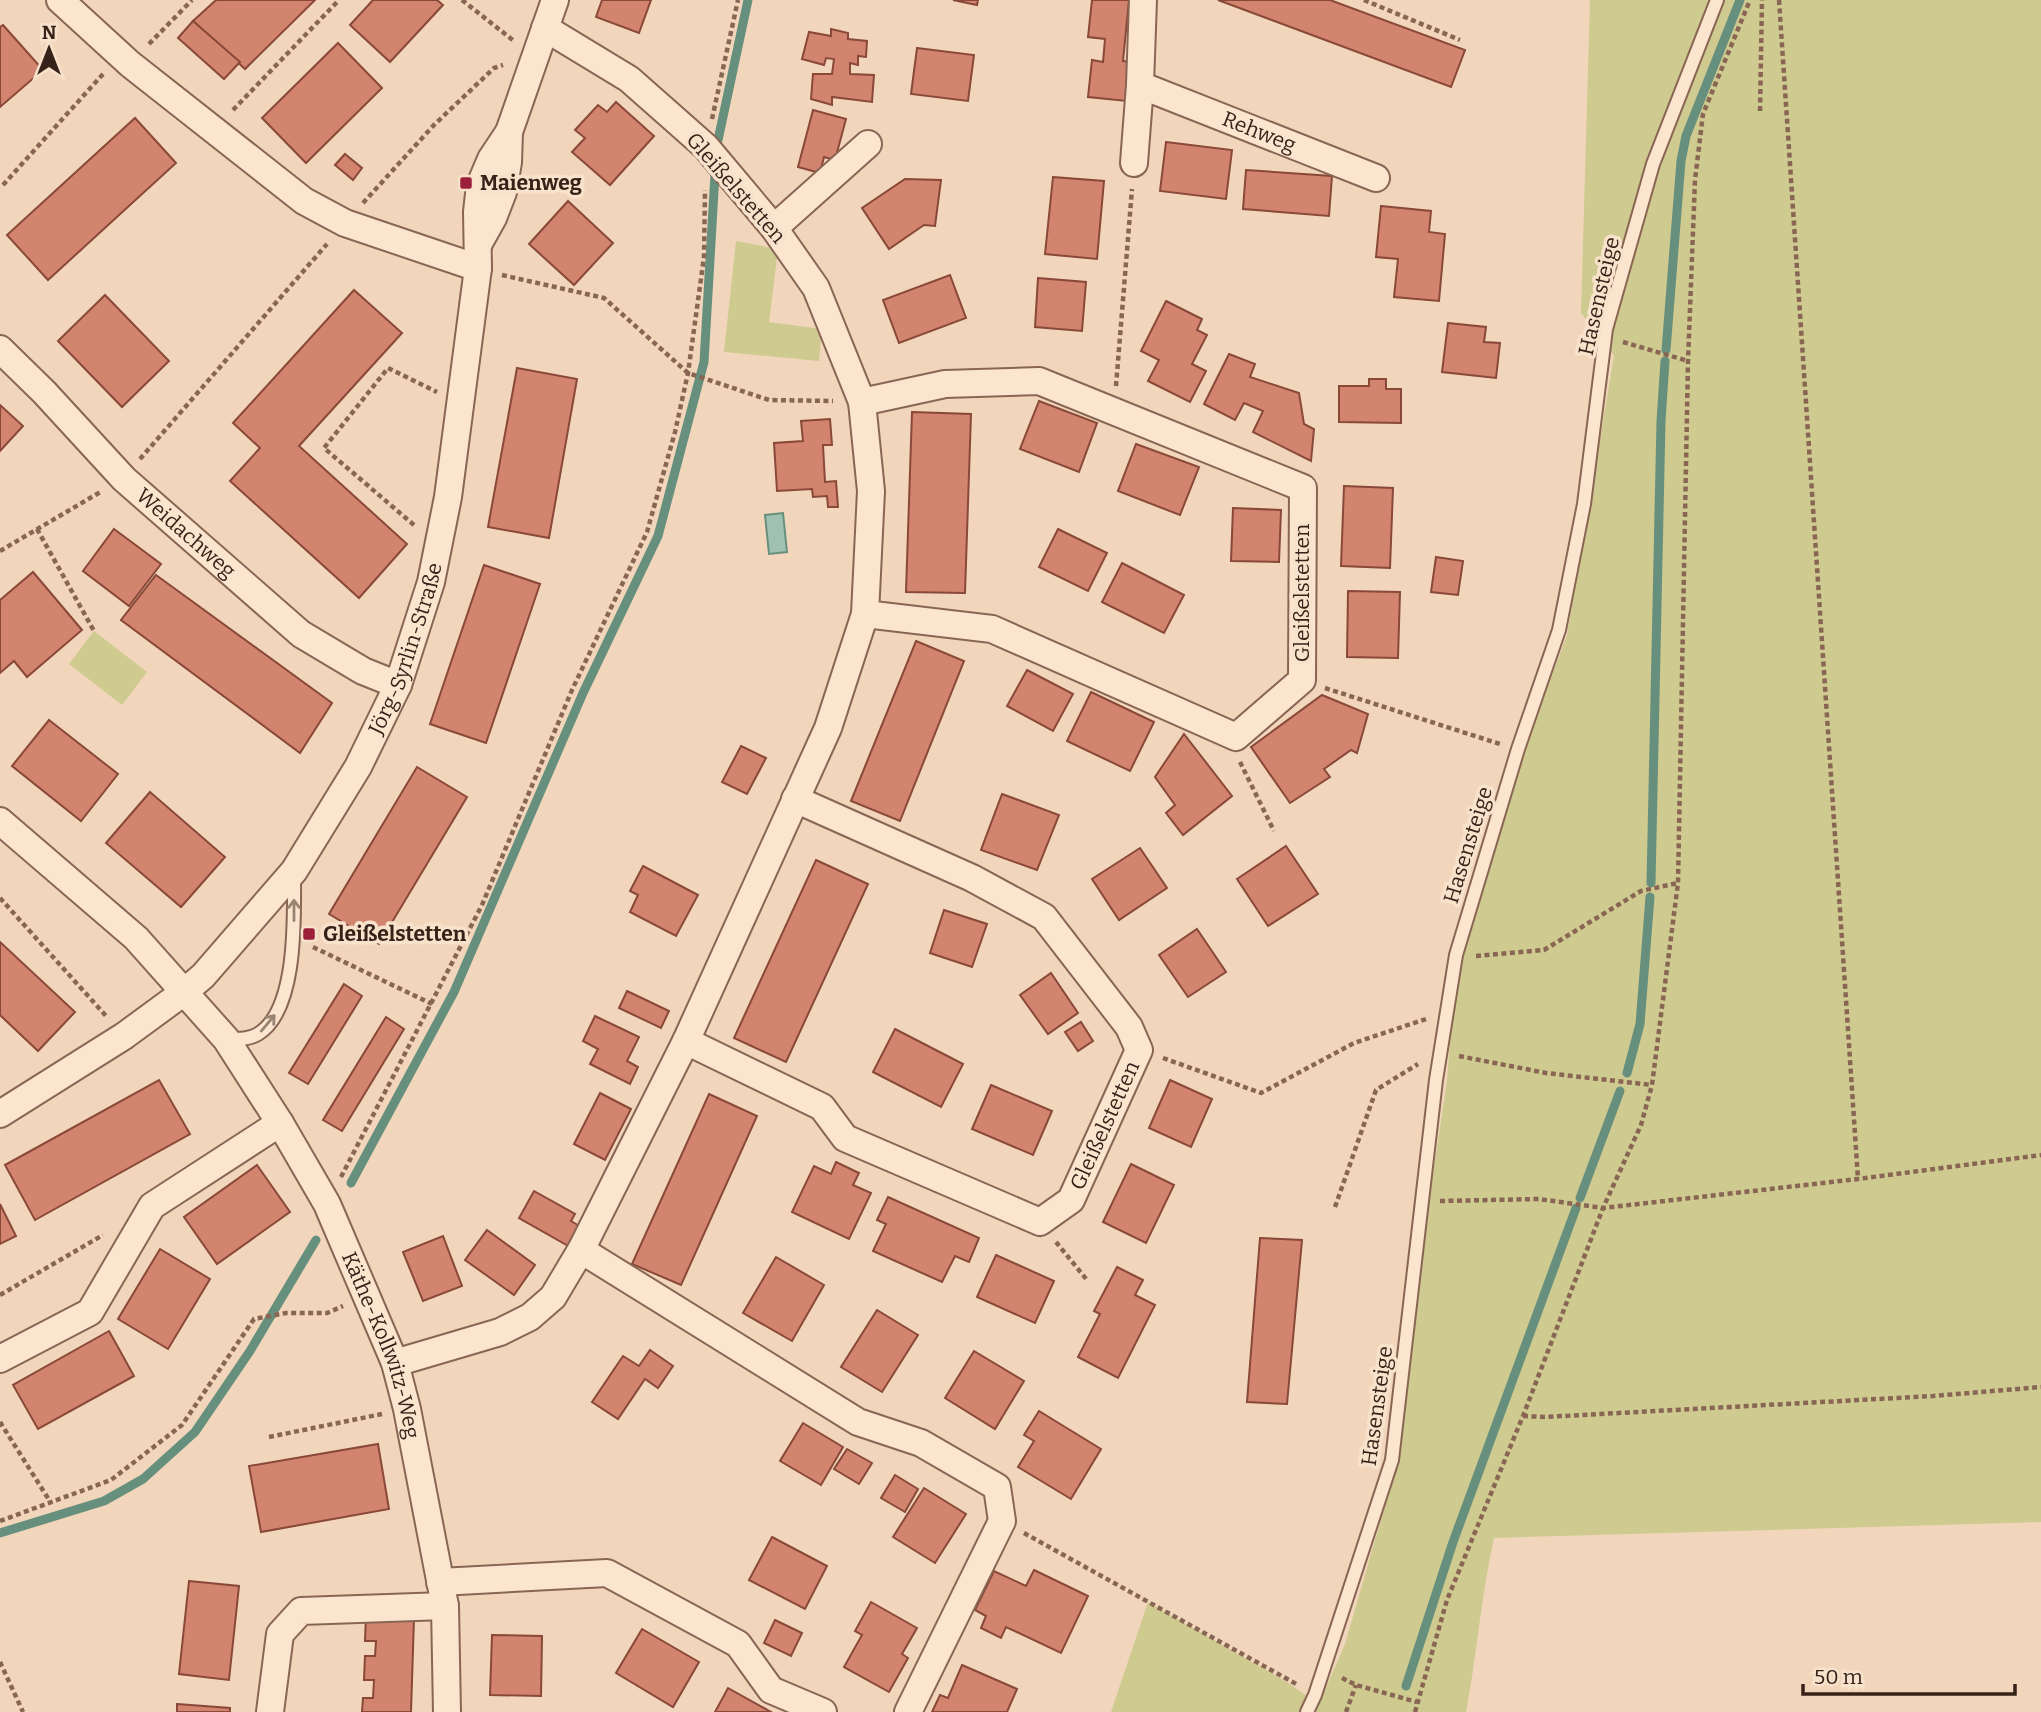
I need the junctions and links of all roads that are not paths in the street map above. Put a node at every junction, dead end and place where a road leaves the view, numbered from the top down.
1 (60, 0) edge
2 (555, 0) edge
3 (1143, 0) edge
4 (1717, 0) edge
5 (545, 28) junction
6 (1140, 85) junction
7 (868, 144) dead end
8 (1134, 163) road end
9 (1376, 178) dead end
10 (774, 228) junction
11 (479, 256) junction
12 (0, 349) edge
13 (862, 402) junction
14 (865, 614) junction
15 (398, 685) junction
16 (795, 799) junction
17 (0, 821) edge
18 (294, 871) junction
19 (184, 992) junction
20 (226, 1039) junction
21 (686, 1041) junction
22 (0, 1114) edge
23 (280, 1123) junction
24 (581, 1250) junction
25 (0, 1359) edge
26 (395, 1363) junction
27 (442, 1594) junction
28 (270, 1712) edge
29 (447, 1712) edge
30 (823, 1712) edge
31 (908, 1712) edge
32 (1307, 1712) edge

1 - 11 street
2 - 5 street, Jörg-Syrlin-Straße
3 - 6 street
4 - 32 lane, Hasensteige
5 - 10 street, Gleißelstetten
5 - 11 street, Jörg-Syrlin-Straße
6 - 8 street
6 - 9 street, Rehweg
7 - 10 street
10 - 13 street, Gleißelstetten
11 - 15 street, Jörg-Syrlin-Straße
12 - 15 street, Weidachweg
13 - 14 street, Gleißelstetten
13 - 14 street, Gleißelstetten
14 - 16 street, Gleißelstetten
15 - 18 street, Jörg-Syrlin-Straße
16 - 21 street, Gleißelstetten
16 - 21 street, Gleißelstetten
17 - 19 street
18 - 19 street, Jörg-Syrlin-Straße
20 -> 18 lane
19 - 20 street, Käthe-Kollwitz-Weg
19 - 22 street, Jörg-Syrlin-Straße
20 - 23 street, Käthe-Kollwitz-Weg
21 - 24 street, Gleißelstetten
23 - 25 street
23 - 26 street, Käthe-Kollwitz-Weg
24 - 26 street, Gleißelstetten
24 - 31 street
26 - 27 street, Käthe-Kollwitz-Weg
27 - 28 street
27 - 29 street, Käthe-Kollwitz-Weg
27 - 30 street

